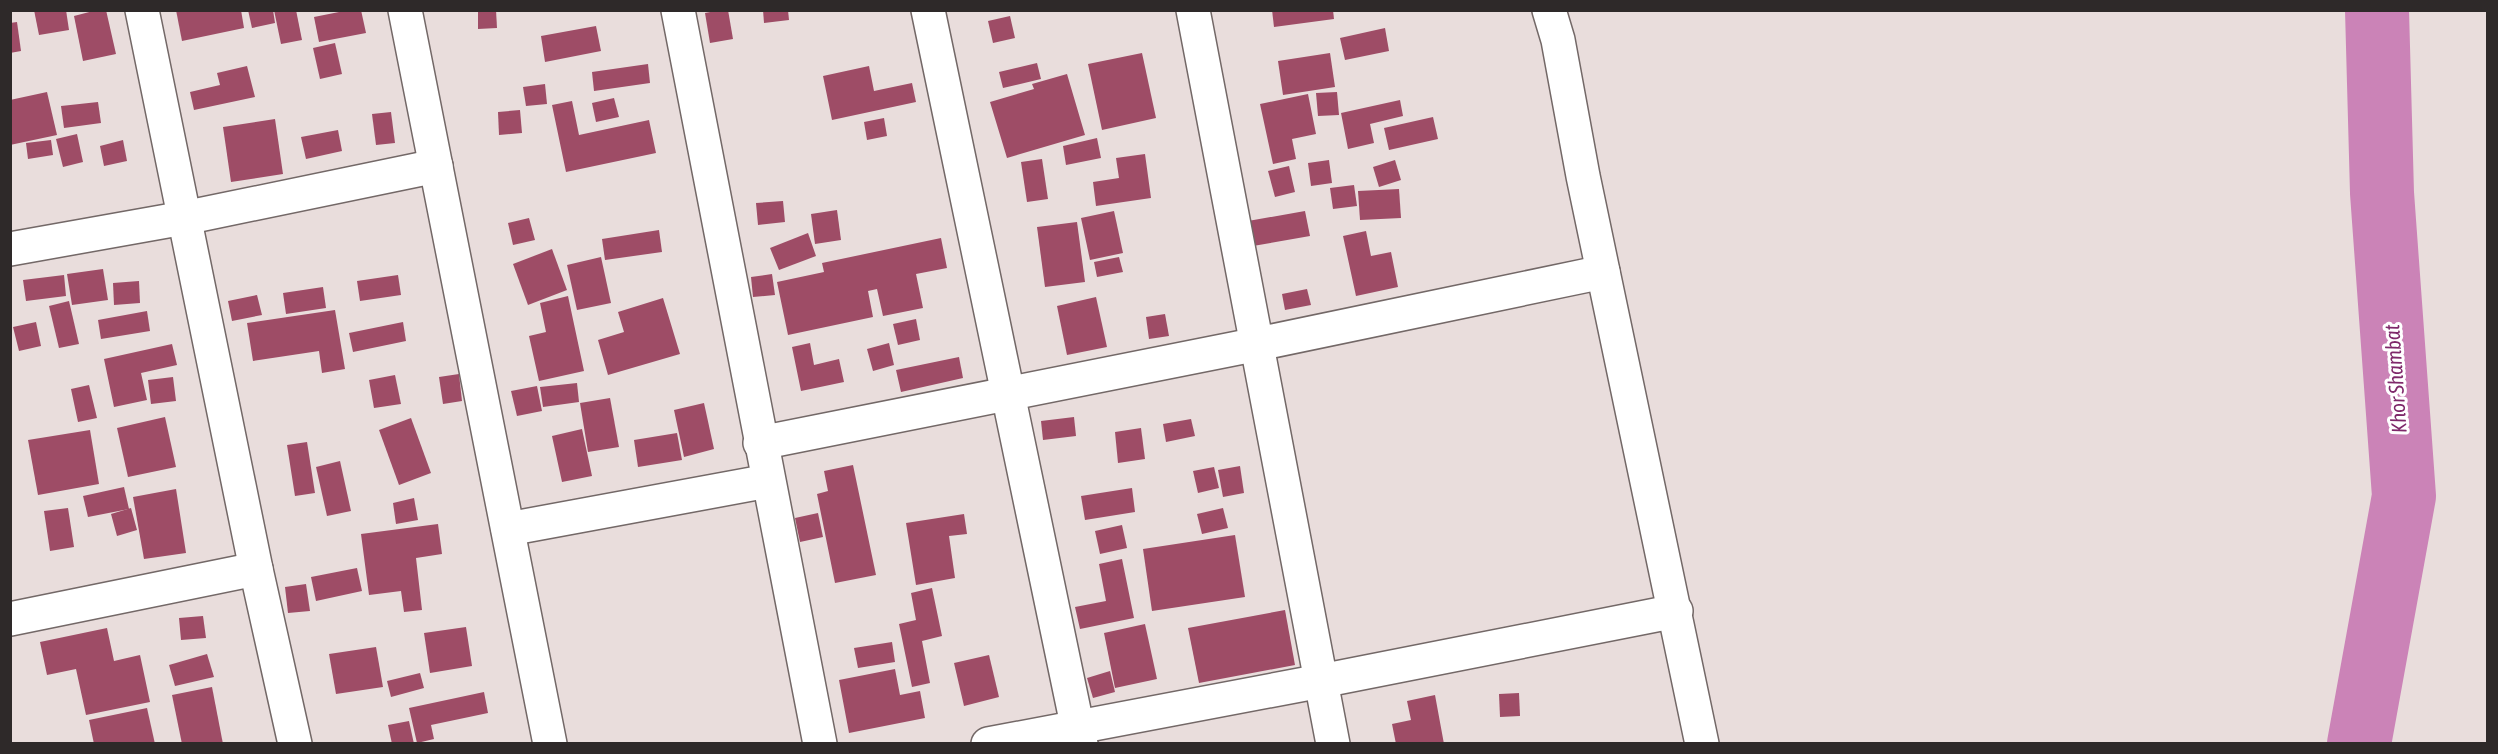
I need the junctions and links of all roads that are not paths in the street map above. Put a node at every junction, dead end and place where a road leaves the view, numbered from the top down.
1 (142, 10) edge
2 (405, 10) edge
3 (678, 10) edge
4 (928, 10) edge
5 (1193, 10) edge
6 (1549, 10) edge
7 (436, 166) junction
8 (184, 218) junction
9 (10, 249) edge
10 (1603, 272) junction
11 (1258, 344) junction
12 (1007, 394) junction
13 (760, 442) junction
14 (768, 481) junction
15 (508, 529) junction
16 (256, 569) junction
17 (1676, 611) junction
18 (10, 619) edge
19 (1321, 681) junction
20 (1079, 735) edge
21 (295, 744) edge
22 (550, 744) edge
23 (819, 744) edge
24 (987, 744) edge
25 (1333, 744) edge
26 (1702, 744) edge

1 - 8 street
2 - 7 street
3 - 13 street
4 - 12 street
5 - 11 street
6 - 10 street
7 - 8 street
7 - 15 street
8 - 9 street
8 - 16 street
10 - 11 street
10 - 17 street
11 - 12 street
11 - 19 street
12 - 13 street
12 - 20 street
13 - 14 street
14 - 15 street
14 - 23 street
15 - 22 street
16 - 18 street
16 - 21 street
17 - 19 street
17 - 26 street
19 - 20 street
19 - 25 street
20 - 24 street

